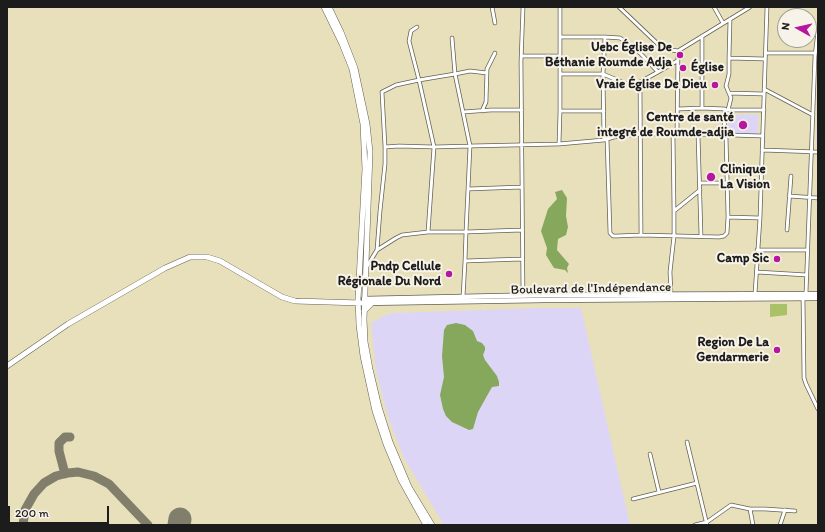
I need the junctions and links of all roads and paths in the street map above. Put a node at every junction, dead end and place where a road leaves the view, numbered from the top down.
1 (324, 7) edge
2 (329, 7) edge
3 (492, 7) edge
4 (523, 7) edge
5 (560, 7) edge
6 (619, 7) edge
7 (714, 7) edge
8 (750, 7) edge
9 (767, 7) edge
10 (730, 19) junction
11 (723, 23) junction
12 (495, 24) dead end
13 (417, 27) dead end
14 (818, 31) edge
15 (702, 36) junction
16 (560, 37) junction
17 (605, 37) junction
18 (452, 38) dead end
19 (678, 51) junction
20 (495, 53) dead end
21 (766, 53) junction
22 (815, 53) junction
23 (522, 56) junction
24 (560, 56) junction
25 (729, 58) junction
26 (765, 59) junction
27 (677, 61) junction
28 (658, 72) junction
29 (487, 73) junction
30 (455, 74) junction
31 (560, 74) junction
32 (603, 74) junction
33 (419, 80) junction
34 (640, 82) junction
35 (764, 89) junction
36 (730, 93) junction
37 (764, 94) junction
38 (702, 108) junction
39 (678, 109) junction
40 (522, 110) junction
41 (727, 110) junction
42 (764, 110) junction
43 (482, 111) junction
44 (560, 111) junction
45 (604, 111) junction
46 (463, 112) junction
47 (813, 115) junction
48 (639, 134) junction
49 (673, 134) junction
50 (677, 134) junction
51 (698, 134) junction
52 (725, 135) junction
53 (763, 136) junction
54 (606, 139) junction
55 (522, 144) junction
56 (559, 144) junction
57 (470, 146) junction
58 (385, 147) junction
59 (434, 147) junction
60 (762, 150) junction
61 (811, 152) junction
62 (818, 152) edge
63 (791, 176) dead end
64 (700, 183) junction
65 (727, 183) junction
66 (522, 187) junction
67 (468, 189) junction
68 (700, 190) junction
69 (790, 196) junction
70 (810, 197) junction
71 (818, 198) edge
72 (674, 211) junction
73 (728, 217) junction
74 (760, 218) junction
75 (522, 230) junction
76 (788, 230) dead end
77 (428, 232) junction
78 (466, 232) junction
79 (641, 235) junction
80 (674, 236) junction
81 (701, 236) junction
82 (377, 250) junction
83 (757, 250) junction
84 (807, 250) junction
85 (522, 259) junction
86 (465, 261) junction
87 (365, 270) junction
88 (758, 272) dead end
89 (807, 275) junction
90 (671, 294) junction
91 (755, 294) junction
92 (818, 294) edge
93 (523, 296) junction
94 (805, 296) junction
95 (463, 297) junction
96 (818, 298) edge
97 (361, 301) junction
98 (372, 303) junction
99 (364, 311) junction
100 (7, 366) edge
101 (816, 401) edge
102 (818, 409) edge
103 (687, 442) dead end
104 (650, 454) dead end
105 (697, 484) junction
106 (659, 492) junction
107 (633, 499) dead end
108 (750, 509) junction
109 (785, 510) junction
110 (795, 512) dead end
111 (707, 523) edge
112 (426, 525) edge
113 (432, 525) edge
114 (696, 525) edge
115 (752, 525) edge
116 (780, 525) edge

1 - 97 main road
2 - 87 main road
3 - 12 street
4 - 23 street
5 - 16 street
6 - 19 street
7 - 11 street
8 - 10 street
9 - 21 street
10 - 11 street
10 - 25 street
11 - 15 street
13 - 33 street
14 - 22 street
15 - 19 street
15 - 38 street
16 - 17 street
16 - 24 street
17 - 28 street
17 - 32 street
18 - 30 street
19 - 27 street
20 - 29 street
21 - 22 street
21 - 26 street
22 - 47 street
23 - 24 street
23 - 40 street
24 - 31 street
25 - 26 street
25 - 36 street
26 - 35 street
27 - 28 street
27 - 39 street
28 - 34 street
29 - 30 street
29 - 43 street
30 - 33 street
30 - 46 street
31 - 32 street
31 - 44 street
32 - 34 street
32 - 45 street
33 - 58 street
33 - 59 street
34 - 48 street
35 - 37 street
35 - 47 street
36 - 37 street
36 - 41 street
37 - 42 street
38 - 39 street
38 - 41 street
39 - 50 street
40 - 43 street
40 - 55 street
41 - 42 street
41 - 52 street
42 - 53 street
43 - 46 street
44 - 45 street
44 - 56 street
45 - 54 street
46 - 57 street
47 - 61 street
48 - 49 street
48 - 54 street
48 - 79 street
49 - 50 street
49 - 72 street
50 - 51 street
51 - 52 street
51 - 64 street
52 - 53 street
52 - 65 street
53 - 60 street
54 - 56 street
54 - 79 street
55 - 56 street
55 - 57 street
55 - 66 street
57 - 59 street
57 - 67 street
58 - 59 street
58 - 82 street
59 - 77 street
60 - 61 street
60 - 74 street
61 - 62 street
61 - 70 street
63 - 69 street
64 - 65 street
64 - 68 street
65 - 73 street
66 - 67 street
66 - 75 street
67 - 78 street
68 - 72 street
68 - 81 street
69 - 70 street
69 - 76 street
70 - 71 street
70 - 84 street
72 - 80 street
73 - 74 street
73 - 81 street
74 - 83 street
75 - 78 street
75 - 85 street
77 - 78 street
77 - 82 street
78 - 86 street
79 - 80 street
80 - 81 street
80 - 90 street
82 - 87 street
83 - 84 street
83 - 91 street
84 - 89 street
85 - 86 street
85 - 93 street
86 - 95 street
87 - 97 main road
88 - 89 street
89 - 94 street
90 - 91 main road, Boulevard de l'Indépendance
90 - 93 main road, Boulevard de l'Indépendance
91 - 94 main road, Boulevard de l'Indépendance
92 - 94 main road, Boulevard de l'Indépendance
93 - 95 main road, Boulevard de l'Indépendance
94 - 96 main road, Boulevard de l'Indépendance
94 - 98 main road, Boulevard de l'Indépendance
94 - 101 street
95 - 97 main road, Boulevard de l'Indépendance
97 - 98 main road, Boulevard de l'Indépendance
97 - 99 main road
97 - 100 main road
97 - 112 main road
98 - 99 main road
99 - 113 main road
101 - 102 street
103 - 105 street
104 - 106 street
105 - 106 street
105 - 111 street
106 - 107 street
108 - 109 street
108 - 111 street
108 - 115 street
109 - 110 street
109 - 116 street
111 - 114 street

